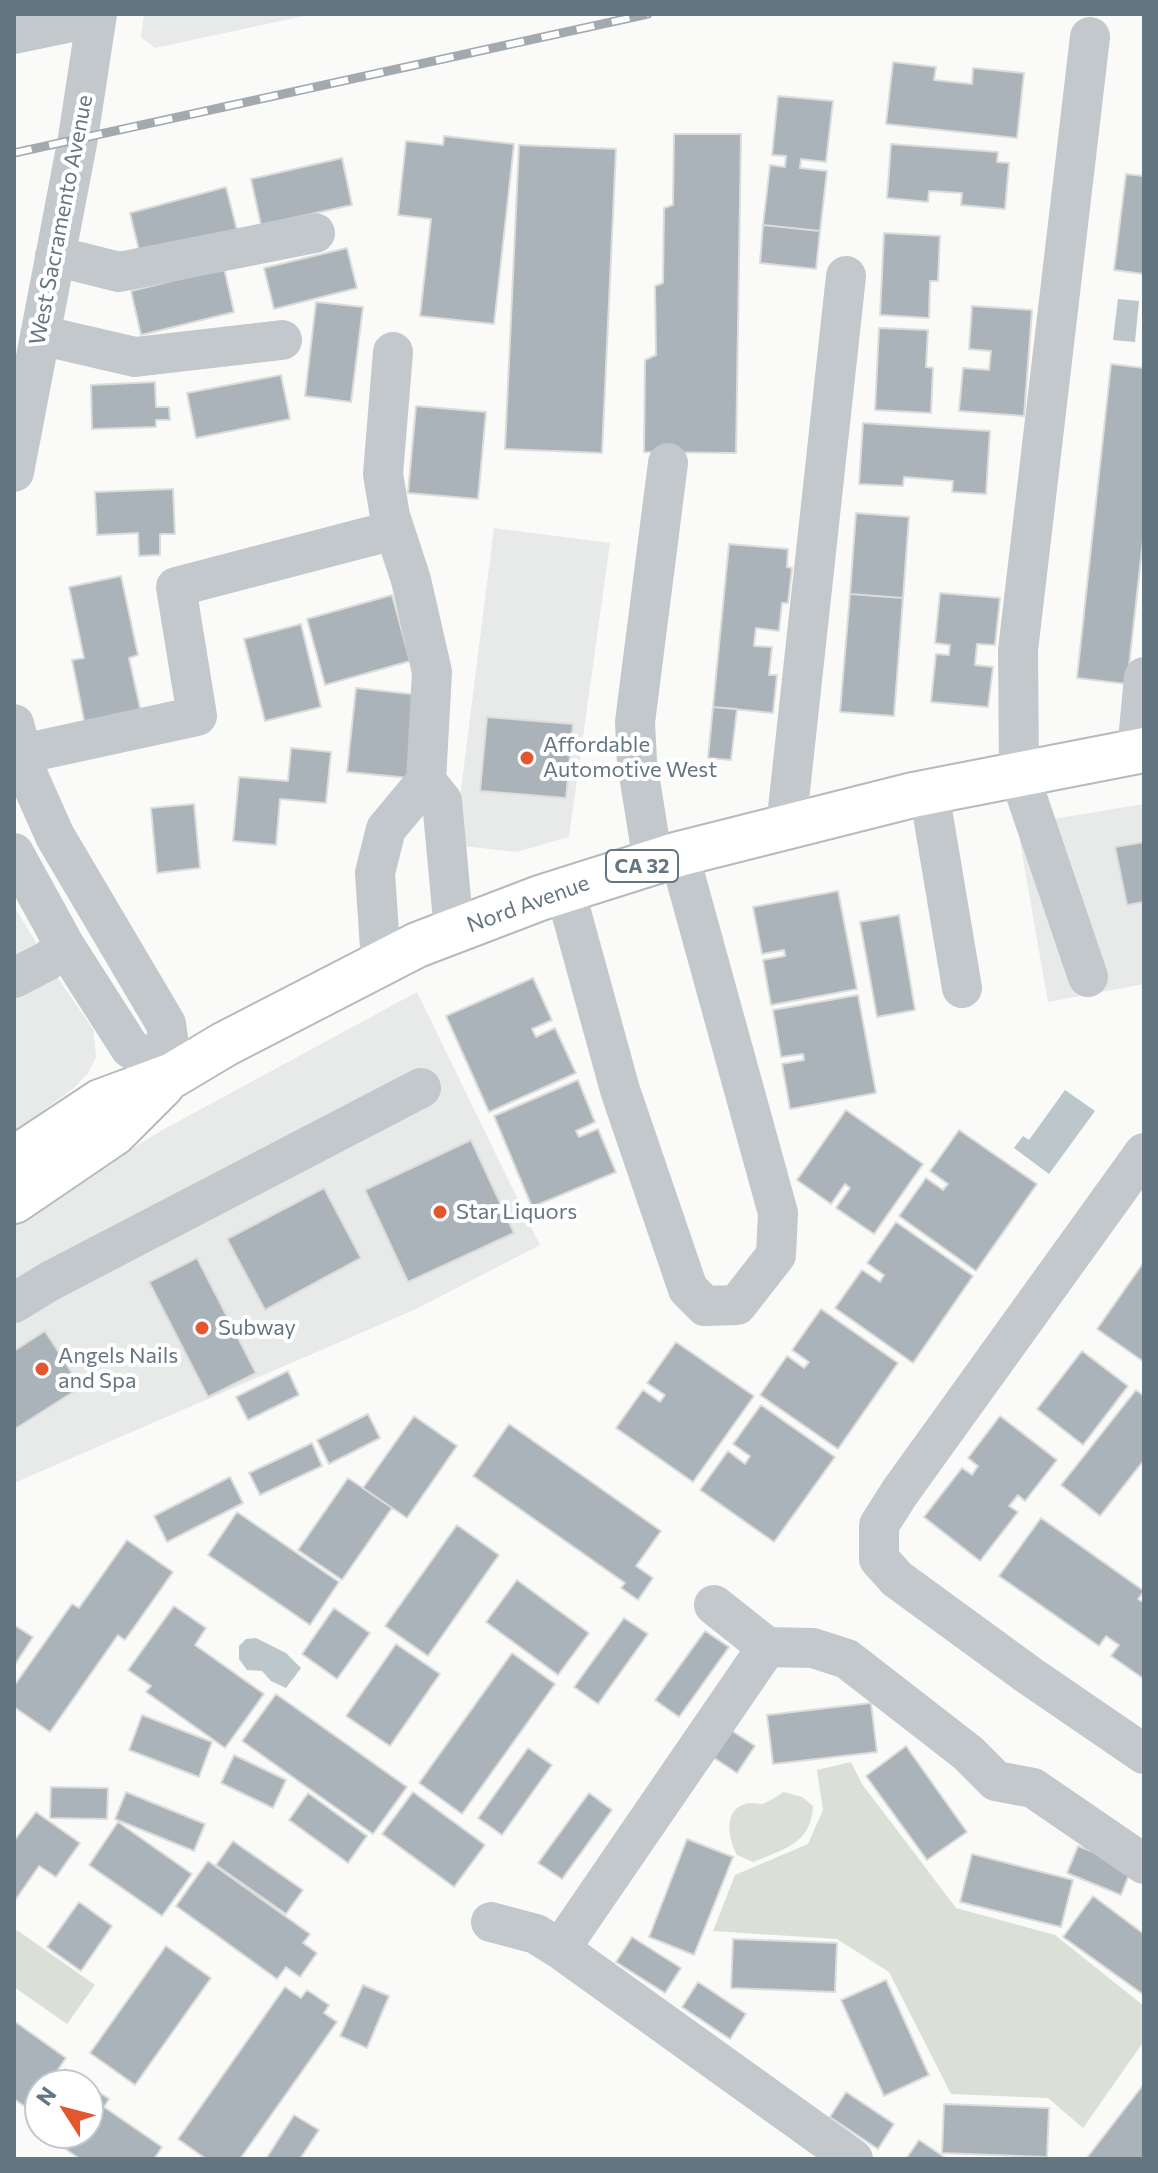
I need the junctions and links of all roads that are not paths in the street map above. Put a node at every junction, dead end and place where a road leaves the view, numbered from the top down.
1 (96, 15) edge
2 (14, 34) edge
3 (1090, 37) dead end
4 (315, 233) dead end
5 (55, 256) junction
6 (846, 276) dead end
7 (40, 335) junction
8 (282, 340) dead end
9 (393, 352) dead end
10 (23, 376) edge
11 (668, 463) dead end
12 (14, 472) edge
13 (394, 530) junction
14 (1144, 677) edge
15 (18, 739) edge
16 (1140, 751) edge
17 (1019, 774) junction
18 (426, 781) junction
19 (929, 792) junction
20 (786, 827) junction
21 (14, 853) edge
22 (666, 858) junction
23 (565, 890) junction
24 (454, 931) junction
25 (65, 946) junction
26 (381, 963) junction
27 (1088, 977) dead end
28 (14, 978) edge
29 (962, 988) dead end
30 (173, 1075) junction
31 (421, 1088) dead end
32 (1144, 1153) edge
33 (14, 1159) edge
34 (14, 1201) edge
35 (14, 1303) edge
36 (714, 1605) dead end
37 (767, 1647) junction
38 (1144, 1754) edge
39 (1144, 1864) edge
40 (491, 1922) dead end
41 (560, 1949) junction
42 (853, 2159) edge

1 - 2 street
1 - 5 street, West Sacramento Avenue
3 - 17 street
4 - 5 street
5 - 7 street, West Sacramento Avenue
6 - 20 street
7 - 8 street
7 - 10 street, West Sacramento Avenue
9 - 13 street
10 - 12 street, West Sacramento Avenue
11 - 22 street
13 - 15 street
13 - 18 street
14 - 16 street
15 - 30 street
16 - 17 main road, Nord Avenue / CA 32
17 - 19 main road, Nord Avenue / CA 32
17 - 27 street
18 - 24 street
18 - 26 street
19 - 20 main road, Nord Avenue / CA 32
19 - 29 street
20 - 22 main road, Nord Avenue / CA 32
21 - 25 street
22 - 23 main road, Nord Avenue / CA 32
22 - 23 street
23 - 24 main road, Nord Avenue / CA 32
24 - 26 main road, Nord Avenue / CA 32
25 - 28 street
25 - 30 street
26 - 30 main road, Nord Avenue / CA 32
30 - 33 main road, Nord Avenue / CA 32
30 - 34 main road, Nord Avenue / CA 32
31 - 35 street
32 - 38 street
36 - 37 street
37 - 39 street
37 - 41 street
40 - 41 street
41 - 42 street

